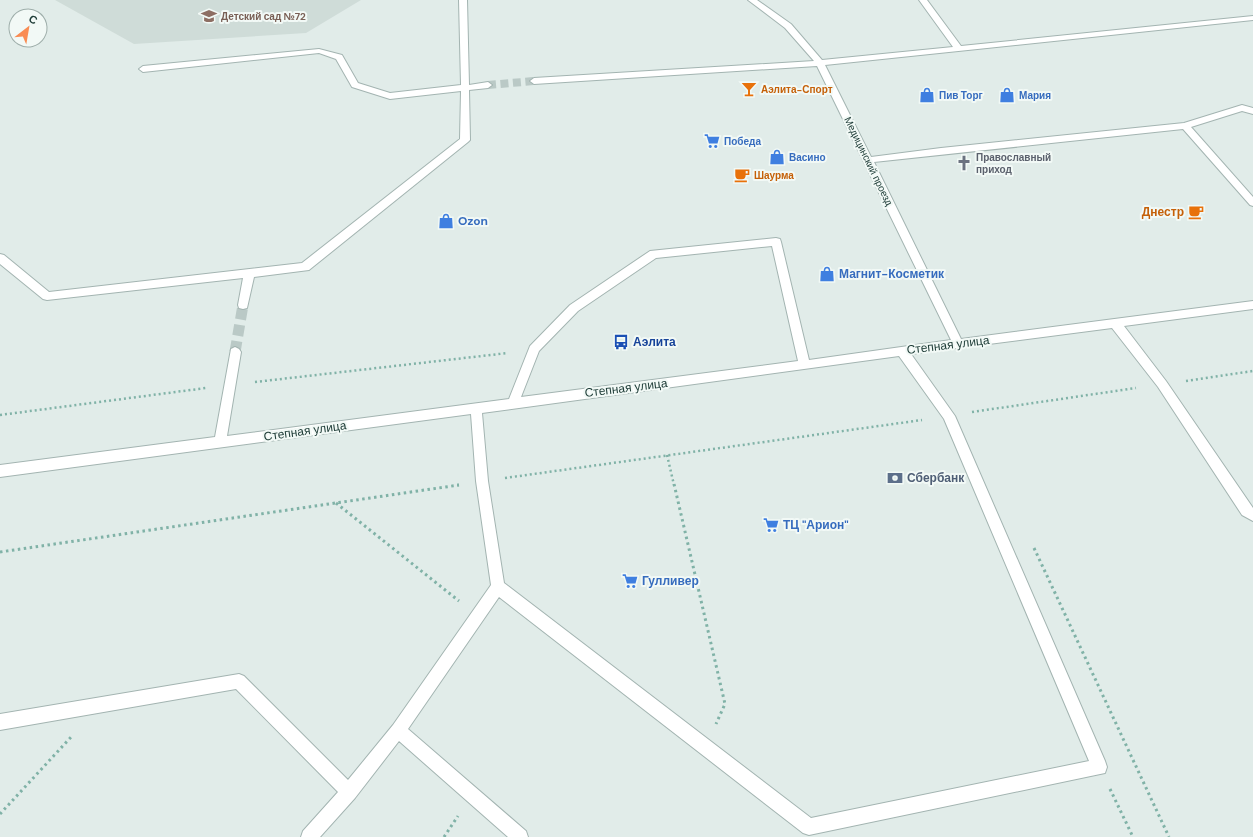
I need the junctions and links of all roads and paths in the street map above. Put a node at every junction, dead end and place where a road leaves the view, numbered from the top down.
1 (463, 0) edge
2 (752, 0) edge
3 (923, 0) edge
4 (1253, 18) edge
5 (958, 49) junction
6 (820, 63) junction
7 (143, 70) dead end
8 (534, 81) tunnel mouth
9 (488, 85) tunnel mouth
10 (465, 87) junction
11 (1253, 111) edge
12 (1185, 126) junction
13 (869, 160) junction
14 (1253, 203) edge
15 (0, 258) edge
16 (249, 274) junction
17 (243, 305) tunnel mouth
18 (1253, 305) edge
19 (1115, 323) junction
20 (958, 343) junction
21 (534, 350) junction
22 (902, 351) junction
23 (236, 352) tunnel mouth
24 (805, 365) junction
25 (1253, 371) edge
26 (1162, 384) junction
27 (230, 385) junction
28 (513, 403) junction
29 (476, 408) junction
30 (0, 415) edge
31 (949, 416) junction
32 (974, 420) dead end
33 (220, 442) junction
34 (667, 455) junction
35 (0, 471) edge
36 (482, 481) junction
37 (336, 503) junction
38 (1253, 515) edge
39 (1031, 542) dead end
40 (0, 552) edge
41 (498, 587) junction
42 (478, 616) junction
43 (102, 703) junction
44 (0, 722) edge
45 (398, 730) junction
46 (705, 748) junction
47 (1100, 767) junction
48 (348, 792) junction
49 (0, 814) edge
50 (309, 837) edge
51 (520, 837) edge
52 (1133, 837) edge
53 (1169, 837) edge

1 - 10 street
2 - 6 street, Медицинский проезд
3 - 5 street
4 - 5 street
5 - 6 street
6 - 8 street
6 - 13 street, Медицинский проезд
7 - 10 street
9 - 10 street
10 - 16 street
11 - 12 street
12 - 13 street
12 - 14 street
13 - 20 street, Медицинский проезд
15 - 16 street
16 - 17 street
18 - 19 street, Степная улица
19 - 20 street, Степная улица
19 - 26 street
20 - 22 street, Степная улица
21 - 24 street
21 - 27 path
21 - 28 street
22 - 24 street, Степная улица
22 - 31 street
23 - 27 street
24 - 28 street, Степная улица
25 - 26 path
26 - 32 path
26 - 38 street
27 - 30 path
27 - 33 street
28 - 29 street, Степная улица
29 - 33 street, Степная улица
29 - 36 street
31 - 34 path
31 - 47 street
33 - 35 street, Степная улица
34 - 36 path
34 - 46 path
36 - 37 path
36 - 41 street
37 - 40 path
37 - 42 path
39 - 53 path
41 - 42 street
41 - 46 street
42 - 45 street
43 - 44 street
43 - 48 street
43 - 49 path
45 - 48 street
45 - 51 street
46 - 47 street
47 - 52 path
48 - 50 street

